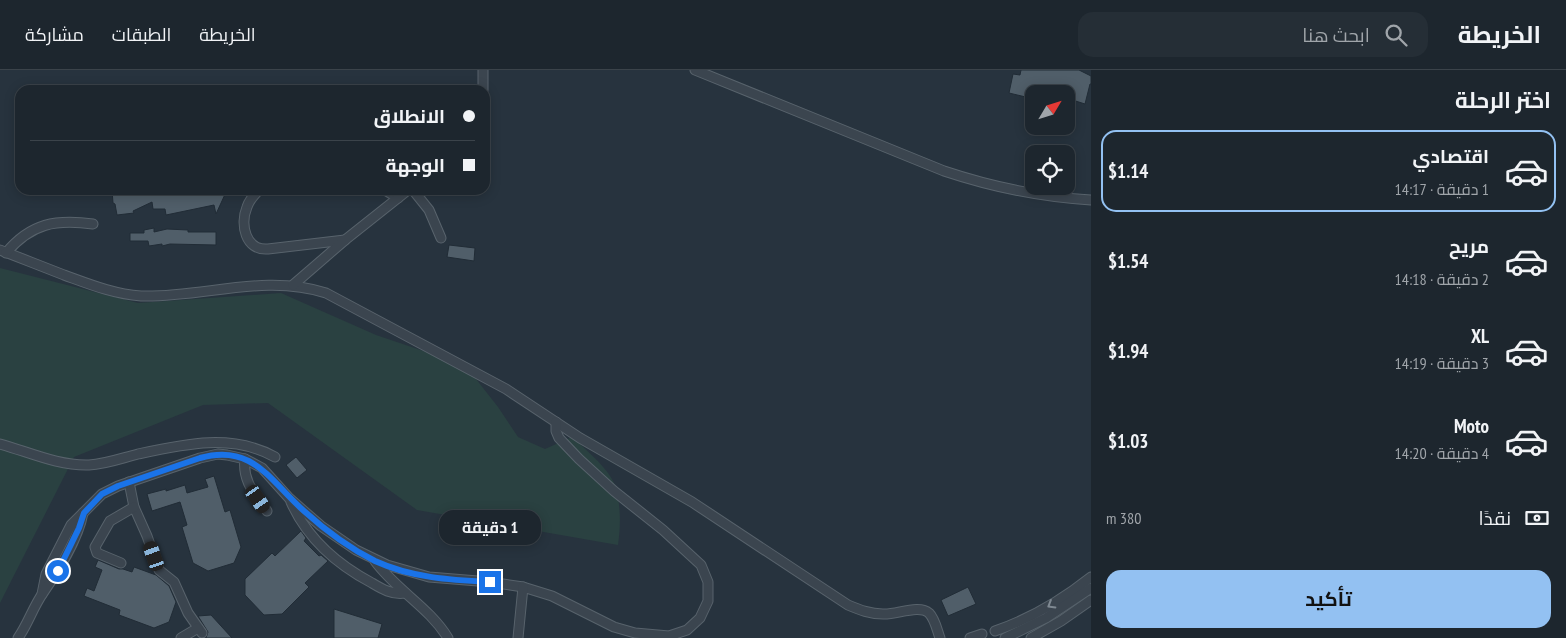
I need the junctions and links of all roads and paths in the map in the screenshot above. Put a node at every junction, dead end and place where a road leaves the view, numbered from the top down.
1 (483, 70) edge
2 (695, 70) edge
3 (483, 85) edge
4 (255, 195) edge
5 (393, 195) edge
6 (402, 195) edge
7 (417, 195) edge
8 (398, 198) junction
9 (1091, 200) edge
10 (93, 224) dead end
11 (441, 238) dead end
12 (345, 240) junction
13 (3, 251) edge
14 (293, 285) junction
15 (556, 422) junction
16 (0, 444) edge
17 (276, 458) dead end
18 (245, 459) junction
19 (129, 482) junction
20 (289, 498) junction
21 (134, 507) junction
22 (267, 511) dead end
23 (375, 560) junction
24 (121, 563) dead end
25 (1091, 577) edge
26 (523, 587) junction
27 (1091, 588) edge
28 (405, 592) junction
29 (1091, 600) edge
30 (995, 631) dead end
31 (982, 634) dead end
32 (18, 638) edge
33 (181, 638) edge
34 (448, 638) edge
35 (518, 638) edge
36 (940, 638) edge
37 (970, 638) edge
38 (1005, 638) edge
39 (1031, 638) edge

1 - 3 lane
2 - 9 lane
4 - 12 lane
5 - 8 lane
6 - 8 lane
7 - 11 lane
8 - 12 lane
10 - 13 lane
12 - 14 lane
13 - 14 lane
14 - 15 lane
15 - 26 lane
15 - 36 lane
16 - 17 lane
18 - 19 lane
18 - 20 lane
18 - 22 lane
19 - 21 lane
19 - 32 lane
20 - 23 lane
20 - 28 lane
21 - 24 lane
21 - 33 lane
23 - 26 lane
23 - 28 lane
25 -> 30 lane
26 - 35 lane
27 - 38 lane
28 - 34 lane
29 - 39 lane
31 - 37 lane

